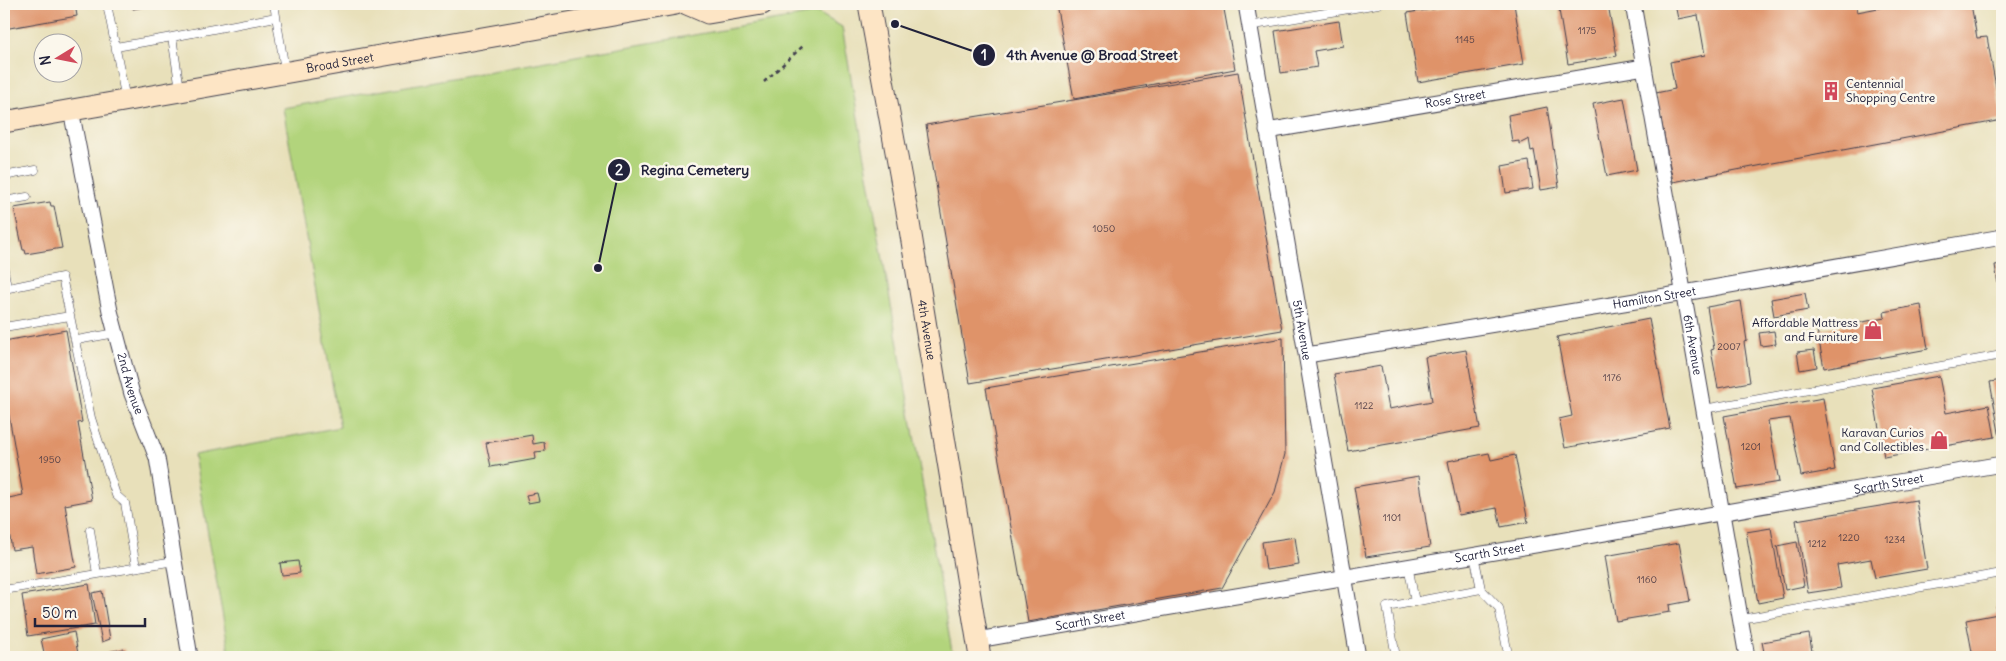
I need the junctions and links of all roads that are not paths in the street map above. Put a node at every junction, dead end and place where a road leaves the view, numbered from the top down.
1 (108, 4) edge
2 (274, 4) edge
3 (676, 4) edge
4 (687, 4) edge
5 (762, 4) edge
6 (869, 4) edge
7 (1246, 4) edge
8 (1378, 4) edge
9 (1633, 4) edge
10 (276, 17) junction
11 (1249, 26) junction
12 (172, 37) junction
13 (116, 47) junction
14 (1644, 67) junction
15 (286, 72) junction
16 (181, 91) junction
17 (126, 100) junction
18 (71, 110) junction
19 (4, 122) edge
20 (1267, 131) junction
21 (35, 170) dead end
22 (4, 176) edge
23 (27, 197) dead end
24 (4, 201) edge
25 (2002, 237) edge
26 (4, 270) edge
27 (5, 288) edge
28 (1684, 293) junction
29 (70, 316) junction
30 (4, 327) edge
31 (116, 333) junction
32 (76, 340) junction
33 (1307, 355) junction
34 (2002, 355) edge
35 (1704, 409) junction
36 (2002, 464) edge
37 (1722, 514) junction
38 (90, 530) dead end
39 (1474, 555) junction
40 (174, 561) junction
41 (1408, 565) junction
42 (136, 567) junction
43 (2002, 573) edge
44 (98, 574) junction
45 (1344, 576) junction
46 (4, 589) edge
47 (1481, 589) junction
48 (1415, 602) junction
49 (1741, 619) junction
50 (978, 649) edge
51 (1507, 649) dead end
52 (190, 657) edge
53 (1358, 657) edge
54 (1396, 657) edge
55 (1747, 657) edge

1 - 13 lane
2 - 10 lane
3 - 15 main road, Broad Street
4 - 5 main road
6 - 50 main road, 4th Avenue
7 - 11 street, 5th Avenue
8 - 11 lane
9 - 14 street, 6th Avenue
10 - 12 lane
10 - 15 lane
11 - 20 street, 5th Avenue
12 - 13 lane
12 - 16 lane
13 - 17 lane
14 - 20 street, Rose Street
14 - 28 street, 6th Avenue
15 - 16 main road, Broad Street
16 - 17 main road, Broad Street
17 - 18 main road, Broad Street
18 - 19 main road, Broad Street
18 - 31 street, 2nd Avenue
20 - 33 street, 5th Avenue
21 - 22 lane
23 - 24 lane
25 - 28 street, Hamilton Street
26 - 27 lane
27 - 29 lane
28 - 33 street, Hamilton Street
28 - 35 street, 6th Avenue
29 - 30 lane
29 - 32 lane
31 - 32 lane
31 - 40 street, 2nd Avenue
32 - 42 lane
33 - 45 street, 5th Avenue
34 - 35 lane
35 - 37 street, 6th Avenue
36 - 37 street, Scarth Street
37 - 39 street, Scarth Street
37 - 49 street, 6th Avenue
38 - 44 lane
39 - 41 street, Scarth Street
39 - 47 lane
40 - 42 lane
40 - 52 street, 2nd Avenue
41 - 45 street, Scarth Street
41 - 48 lane
42 - 44 lane
43 - 49 lane
44 - 46 lane
45 - 50 street, Scarth Street
45 - 53 street, 5th Avenue
47 - 48 lane
47 - 51 lane
48 - 54 lane
49 - 55 street, 6th Avenue

